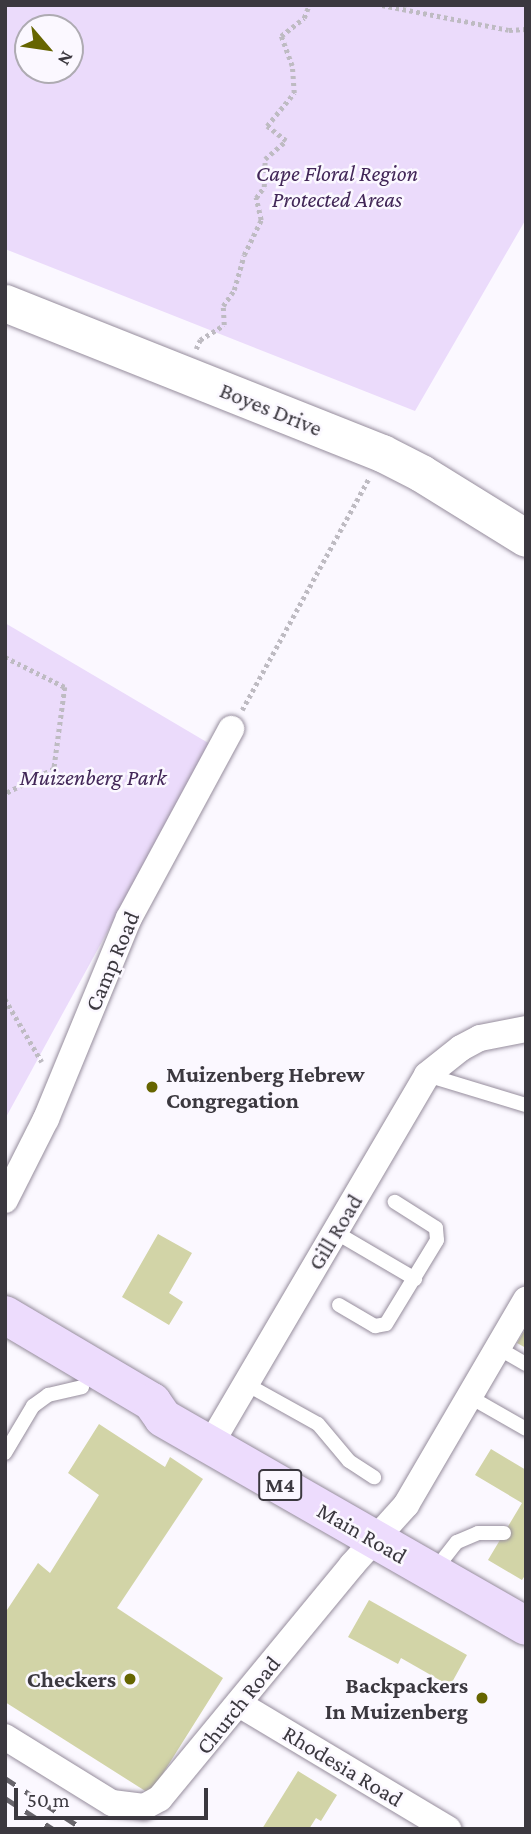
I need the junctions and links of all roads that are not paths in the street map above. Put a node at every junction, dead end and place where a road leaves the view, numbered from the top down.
1 (5, 303) edge
2 (526, 538) edge
3 (231, 729) road end
4 (526, 1029) edge
5 (427, 1075) junction
6 (526, 1105) edge
7 (5, 1200) edge
8 (395, 1202) dead end
9 (335, 1232) junction
10 (415, 1279) junction
11 (526, 1300) edge
12 (339, 1305) dead end
13 (5, 1315) edge
14 (5, 1343) edge
15 (498, 1348) junction
16 (526, 1364) edge
17 (246, 1384) junction
18 (82, 1387) junction
19 (470, 1397) junction
20 (163, 1418) junction
21 (526, 1429) edge
22 (210, 1445) junction
23 (5, 1453) edge
24 (374, 1477) dead end
25 (504, 1533) dead end
26 (374, 1539) junction
27 (432, 1574) junction
28 (526, 1626) edge
29 (239, 1704) junction
30 (5, 1737) edge
31 (448, 1829) edge

1 - 2 main road, Boyes Drive
3 - 7 street, Camp Road
4 - 5 street, Gill Road
5 - 6 lane
5 - 9 street, Gill Road
8 - 10 lane
9 - 10 lane
9 - 17 street, Gill Road
10 - 12 lane
11 - 15 street, Church Road
13 - 20 main road, Main Road / M4
14 - 18 main road, Main Road / M4
15 - 16 lane
15 - 19 street, Church Road
17 - 22 street, Gill Road
17 - 24 lane
18 - 20 main road, Main Road / M4
18 - 23 lane
19 - 21 lane
19 - 26 street, Church Road
20 - 22 main road, Main Road / M4
22 - 26 main road, Main Road / M4
25 - 27 lane
26 - 27 main road, Main Road / M4
26 - 29 street, Church Road
27 - 28 main road, Main Road / M4
29 - 30 street, Church Road
29 - 31 street, Rhodesia Road

